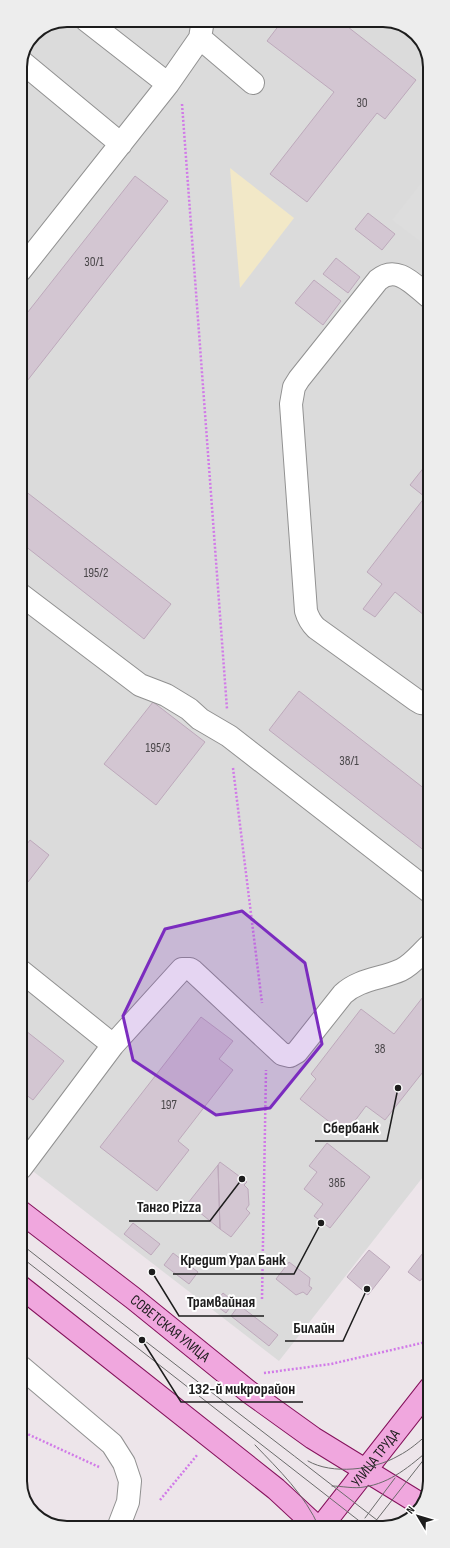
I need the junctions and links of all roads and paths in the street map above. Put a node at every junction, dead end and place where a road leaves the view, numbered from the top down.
1 (95, 27) edge
2 (202, 29) edge
3 (27, 66) edge
4 (253, 83) dead end
5 (168, 84) junction
6 (121, 144) junction
7 (27, 262) edge
8 (423, 292) edge
9 (27, 599) edge
10 (423, 703) edge
11 (229, 736) junction
12 (423, 887) edge
13 (423, 951) edge
14 (27, 976) edge
15 (266, 1039) junction
16 (113, 1044) junction
17 (27, 1160) edge
18 (27, 1217) edge
19 (27, 1292) edge
20 (262, 1299) dead end
21 (423, 1343) edge
22 (27, 1372) edge
23 (264, 1373) dead end
24 (423, 1397) edge
25 (27, 1434) edge
26 (211, 1437) junction
27 (365, 1470) junction
28 (130, 1481) junction
29 (407, 1496) edge
30 (160, 1500) dead end
31 (121, 1521) edge
32 (311, 1521) edge
33 (326, 1521) edge

1 - 5 lane
2 - 4 lane
2 - 5 lane
3 - 6 lane
5 - 6 lane
5 - 11 path
6 - 7 lane
8 - 10 lane
9 - 11 lane
11 - 12 lane
11 - 15 path
13 - 15 lane
14 - 16 lane
15 - 16 lane
15 - 20 path
16 - 17 lane
18 - 27 main road, СОВЕТСКАЯ УЛИЦА
19 - 26 main road
21 - 23 path
22 - 28 lane
24 - 27 main road, УЛИЦА ТРУДА
25 - 28 path
26 - 30 path
26 - 32 main road
27 - 29 main road, СОВЕТСКАЯ УЛИЦА
27 - 33 main road, УЛИЦА ТРУДА
28 - 31 lane

